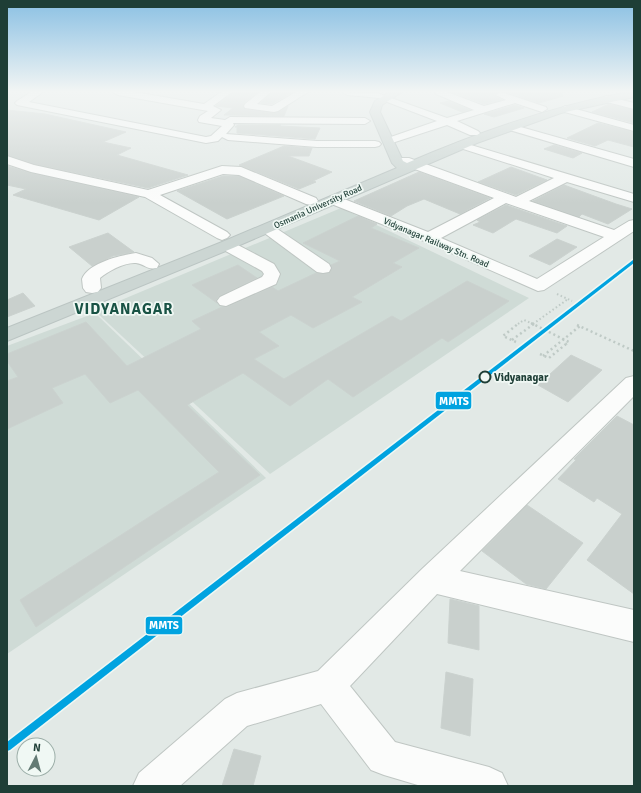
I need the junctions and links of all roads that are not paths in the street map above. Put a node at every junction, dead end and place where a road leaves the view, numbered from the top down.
1 (151, 129) edge
2 (185, 129) edge
3 (225, 129) edge
4 (370, 129) edge
5 (382, 129) edge
6 (425, 129) edge
7 (465, 129) edge
8 (484, 129) edge
9 (505, 129) edge
10 (517, 129) edge
11 (474, 133) junction
12 (176, 134) junction
13 (228, 137) dead end
14 (374, 140) junction
15 (389, 142) junction
16 (462, 145) junction
17 (7, 160) edge
18 (398, 163) junction
19 (634, 163) edge
20 (216, 177) dead end
21 (566, 177) junction
22 (153, 196) junction
23 (634, 198) edge
24 (334, 200) junction
25 (511, 200) junction
26 (311, 201) junction
27 (634, 224) edge
28 (268, 229) junction
29 (617, 236) junction
30 (429, 238) junction
31 (225, 240) junction
32 (323, 268) dead end
33 (226, 301) dead end
34 (7, 323) edge
35 (7, 335) edge
36 (634, 383) edge
37 (432, 579) junction
38 (633, 624) edge
39 (328, 685) junction
40 (152, 786) edge
41 (489, 786) edge

1 - 12 street
2 - 12 street
3 - 12 street
4 - 14 main road
5 - 15 main road
6 - 15 street
7 - 11 street
8 - 11 main road, Osmania University Road
9 - 16 main road, Osmania University Road
10 - 19 street
11 - 18 main road, Osmania University Road
13 - 14 street
14 - 18 main road
15 - 18 main road
16 - 18 main road, Osmania University Road
16 - 21 street
17 - 22 street
18 - 24 main road, Osmania University Road
18 - 25 street
18 - 26 main road, Osmania University Road
20 - 22 street
21 - 23 street
21 - 25 street
22 - 26 street
22 - 31 street
24 - 28 main road, Osmania University Road
24 - 30 street, Vidyanagar Railway Stn. Road
25 - 29 street
25 - 30 street
26 - 31 main road, Osmania University Road
27 - 29 street
28 - 31 main road, Osmania University Road
28 - 32 street
29 - 30 street, Vidyanagar Railway Stn. Road
31 - 33 street
31 - 34 main road, Osmania University Road
31 - 35 main road, Osmania University Road
36 - 37 street
37 - 38 street
37 - 39 street
39 - 40 street
39 - 41 street

